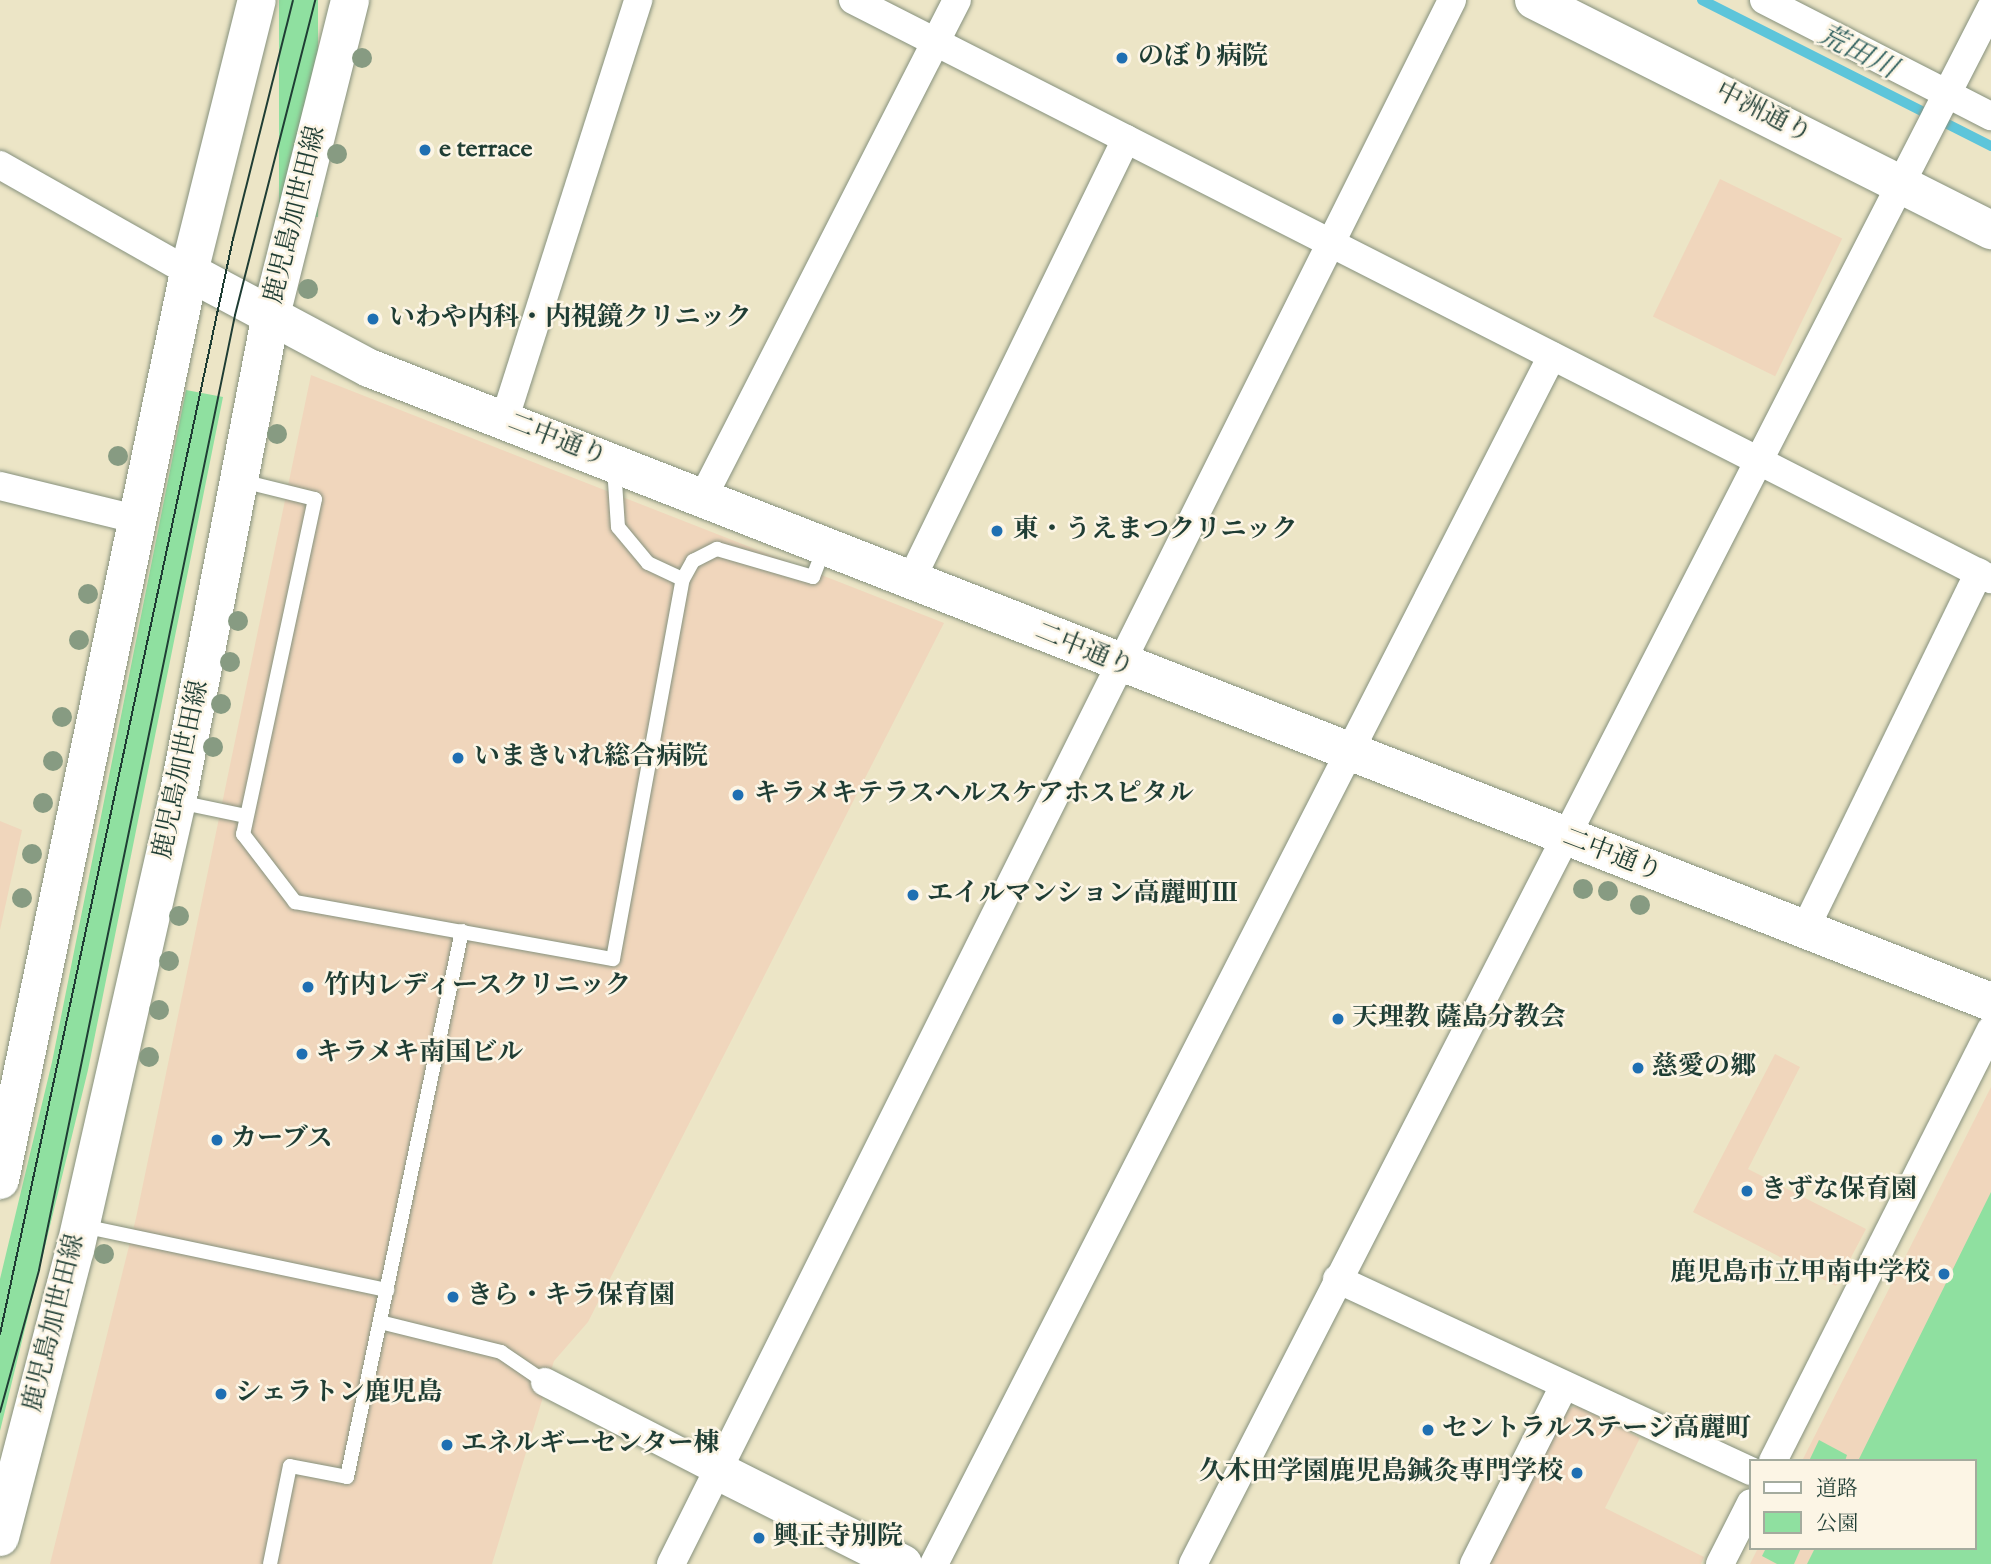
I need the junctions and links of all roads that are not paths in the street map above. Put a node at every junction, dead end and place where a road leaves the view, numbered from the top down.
1 (257, 0) edge
2 (349, 0) edge
3 (638, 0) edge
4 (853, 0) edge
5 (957, 0) edge
6 (1452, 0) edge
7 (1534, 0) edge
8 (1764, 0) edge
9 (1991, 8) edge
10 (936, 42) junction
11 (1943, 98) junction
12 (1991, 116) edge
13 (1126, 139) junction
14 (0, 165) edge
15 (1898, 181) junction
16 (1991, 230) edge
17 (1332, 243) junction
18 (189, 272) junction
19 (270, 319) junction
20 (1552, 356) junction
21 (504, 421) junction
22 (1758, 460) junction
23 (614, 463) junction
24 (240, 481) junction
25 (0, 486) edge
26 (702, 499) junction
27 (139, 520) junction
28 (825, 548) junction
29 (1985, 575) edge
30 (683, 579) junction
31 (910, 582) junction
32 (1123, 667) junction
33 (1348, 754) junction
34 (177, 802) junction
35 (246, 816) junction
36 (1561, 836) junction
37 (463, 931) junction
38 (1804, 931) junction
39 (1991, 1002) edge
40 (1991, 1030) edge
41 (0, 1180) edge
42 (80, 1225) junction
43 (1337, 1279) junction
44 (387, 1290) junction
45 (380, 1322) junction
46 (545, 1382) joint
47 (1564, 1386) junction
48 (1774, 1459) edge
49 (718, 1471) junction
50 (1750, 1471) edge
51 (1750, 1505) edge
52 (0, 1537) edge
53 (270, 1564) edge
54 (671, 1564) edge
55 (903, 1564) edge
56 (934, 1564) edge
57 (1192, 1564) edge
58 (1475, 1564) edge
59 (1720, 1564) edge

1 - 18 main road
2 - 19 main road, 鹿児島加世田線
3 - 21 street
4 - 10 street
5 - 10 street
6 - 17 street
7 - 15 main road, 中洲通り
8 - 11 street
9 - 11 street
10 - 13 street
10 - 26 street
11 - 12 street
11 - 15 street
13 - 17 street
13 - 31 street
14 - 18 street
15 - 16 main road, 中洲通り
15 - 22 street
17 - 20 street
17 - 32 street
18 - 19 main road, 二中通り
18 - 27 main road
19 - 21 main road, 二中通り
19 - 24 main road, 鹿児島加世田線
20 - 22 street
20 - 33 street
21 - 23 main road, 二中通り
22 - 29 street
22 - 36 street
23 - 26 main road, 二中通り
23 - 30 lane
24 - 34 main road, 鹿児島加世田線
24 - 35 lane
25 - 27 street
26 - 28 main road, 二中通り
27 - 41 main road
28 - 30 lane
28 - 31 main road, 二中通り
29 - 38 street
30 - 37 lane
31 - 32 main road, 二中通り
32 - 33 main road, 二中通り
32 - 49 street
33 - 36 main road, 二中通り
33 - 56 street
34 - 35 lane
34 - 42 main road, 鹿児島加世田線
35 - 37 lane
36 - 38 main road, 二中通り
36 - 43 street
37 - 44 lane
38 - 39 main road, 二中通り
40 - 48 street
42 - 44 lane
42 - 52 main road, 鹿児島加世田線
43 - 47 street
43 - 57 street
44 - 45 lane
45 - 46 lane
45 - 53 lane
46 - 49 street
47 - 50 street
47 - 58 street
49 - 54 street
49 - 55 main road
51 - 59 street

